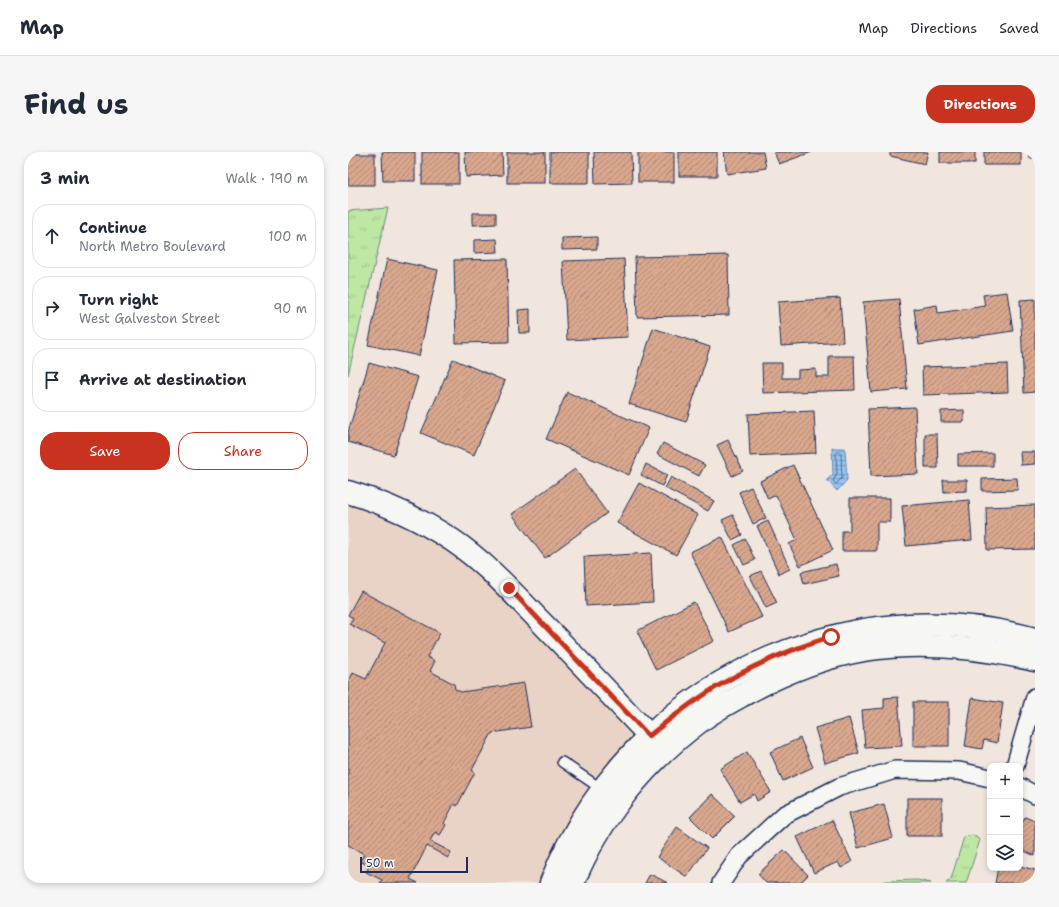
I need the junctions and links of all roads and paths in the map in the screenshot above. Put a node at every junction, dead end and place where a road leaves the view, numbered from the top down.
1 (348, 492) edge
2 (1035, 639) edge
3 (1035, 660) edge
4 (1035, 697) edge
5 (649, 736) junction
6 (664, 752) junction
7 (562, 762) dead end
8 (1016, 763) edge
9 (987, 777) edge
10 (1023, 789) edge
11 (603, 790) junction
12 (1035, 795) edge
13 (551, 883) edge
14 (573, 883) edge
15 (721, 883) edge

1 - 5 street
2 - 5 street
3 - 6 street
4 - 8 street
5 - 6 street
5 - 11 street
6 - 14 street
7 - 11 lane
9 - 15 street
10 - 12 street
11 - 13 street

